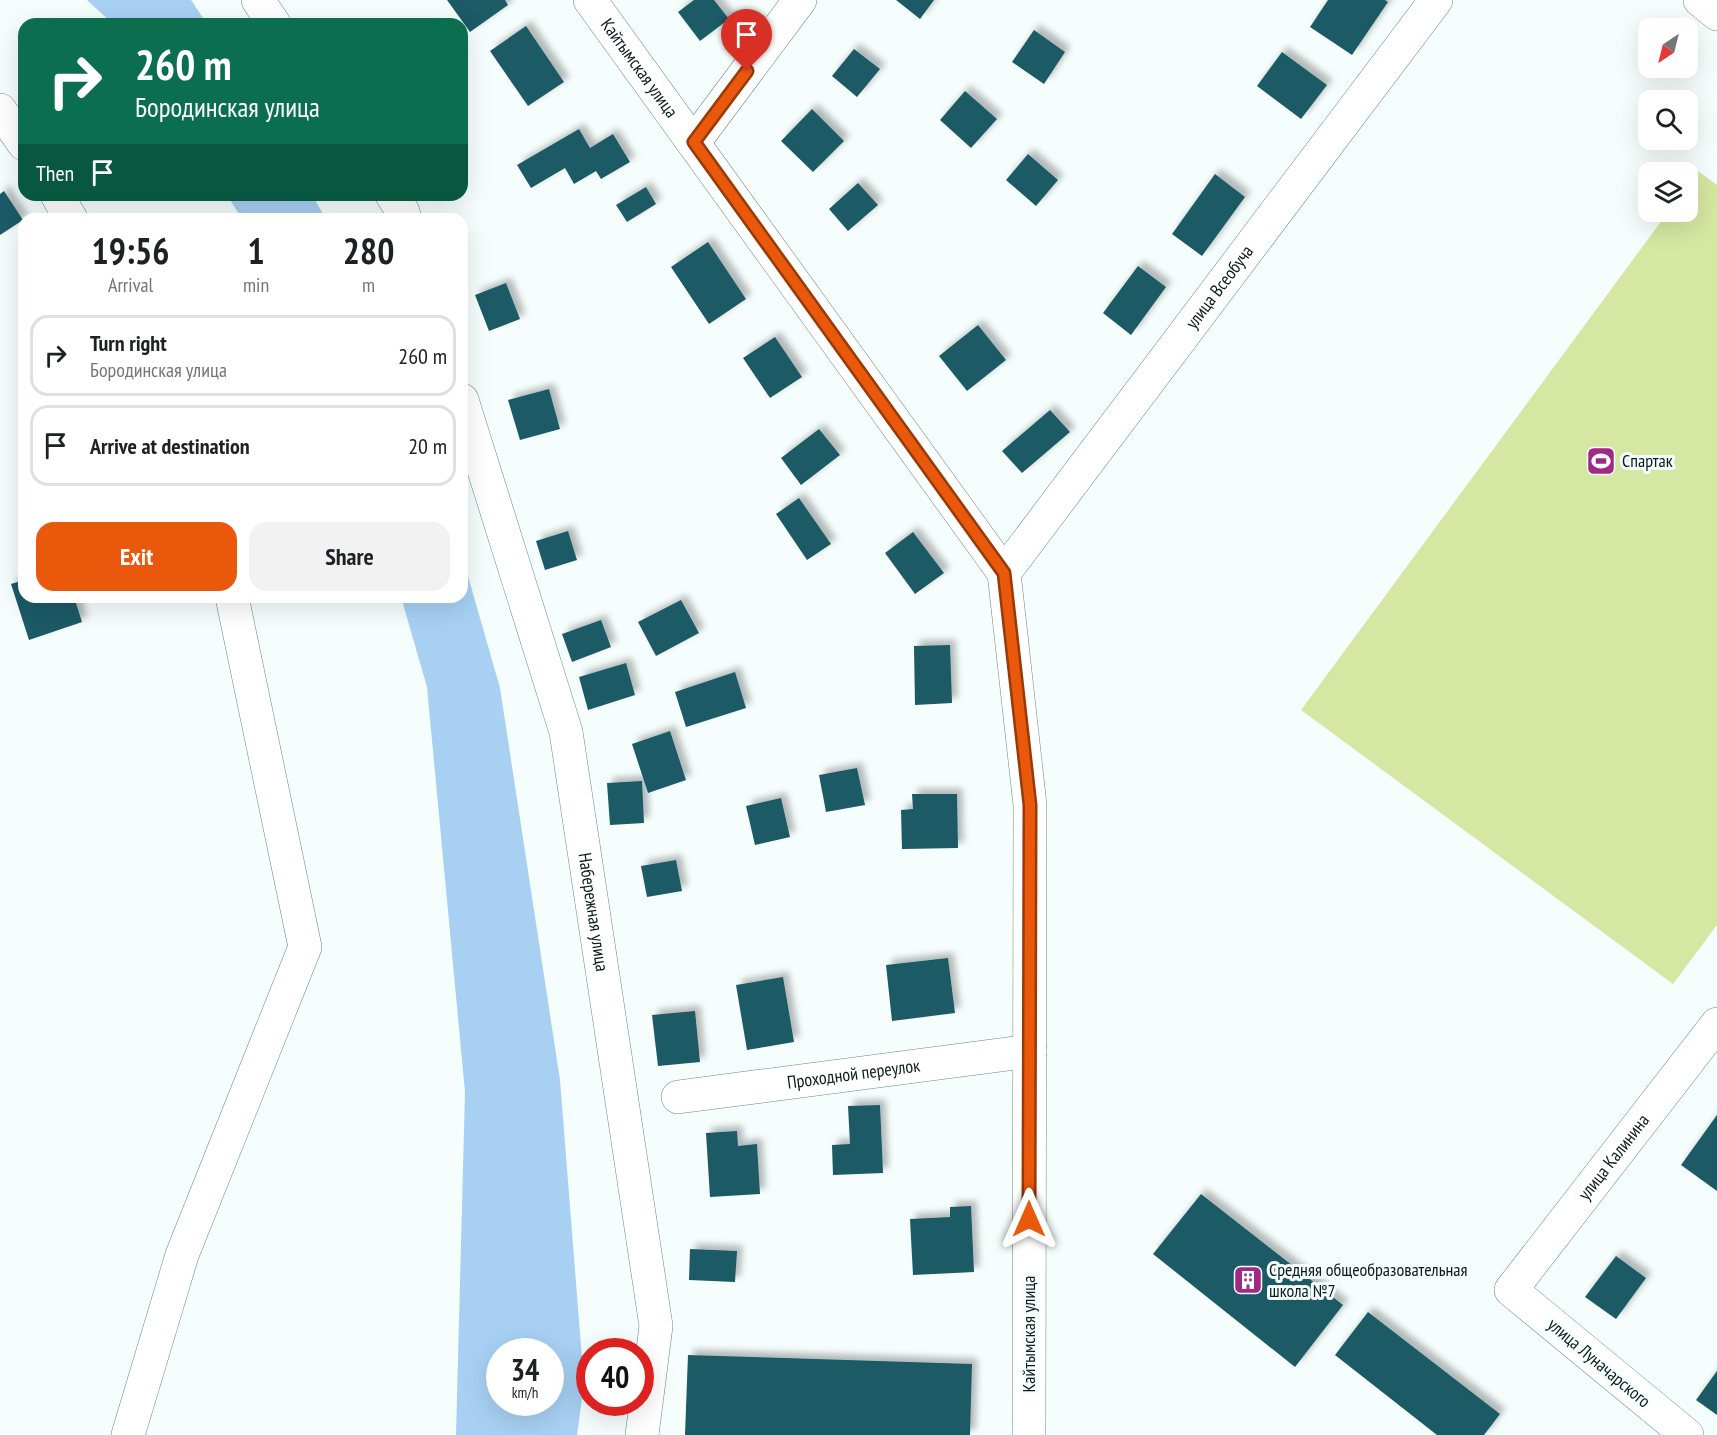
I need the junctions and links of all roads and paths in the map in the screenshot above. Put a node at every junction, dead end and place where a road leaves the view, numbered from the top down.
1 (258, 0) edge
2 (590, 0) edge
3 (800, 0) edge
4 (1436, 0) edge
5 (1700, 0) edge
6 (1717, 14) edge
7 (270, 18) edge
8 (0, 110) edge
9 (18, 136) edge
10 (694, 142) junction
11 (468, 419) edge
12 (1004, 573) junction
13 (233, 603) edge
14 (1717, 1024) edge
15 (1030, 1052) junction
16 (678, 1097) dead end
17 (1511, 1290) joint
18 (128, 1435) edge
19 (642, 1435) edge
20 (1029, 1435) edge
21 (1687, 1435) edge

1 - 7 street
2 - 10 street, Кайтымская улица
3 - 10 street
4 - 12 street, улица Всеобуча
5 - 6 street
8 - 9 street
10 - 12 street, Кайтымская улица
11 - 19 street, Набережная улица
12 - 15 street, Кайтымская улица
13 - 18 street
14 - 17 street, улица Калинина
15 - 16 street, Проходной переулок
15 - 20 street, Кайтымская улица
17 - 21 street, улица Луначарского

